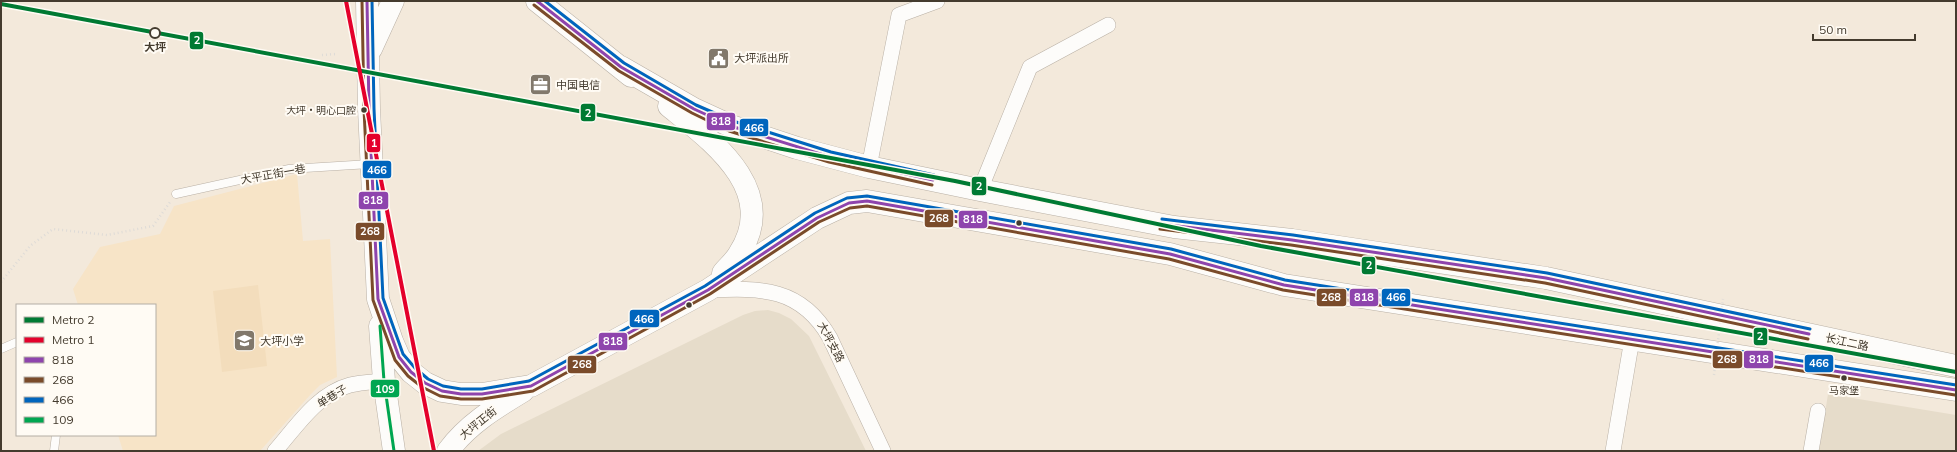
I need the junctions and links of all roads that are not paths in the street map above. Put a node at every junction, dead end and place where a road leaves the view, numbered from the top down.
1 (367, 1) edge
2 (393, 1) edge
3 (537, 1) edge
4 (937, 1) edge
5 (1108, 25) dead end
6 (368, 56) junction
7 (621, 67) junction
8 (371, 164) junction
9 (869, 167) junction
10 (980, 190) junction
11 (176, 194) road end
12 (708, 290) junction
13 (378, 299) junction
14 (1632, 339) junction
15 (16, 342) edge
16 (1, 349) edge
17 (1956, 366) edge
18 (384, 381) junction
19 (531, 386) junction
20 (1956, 390) edge
21 (1818, 411) dead end
22 (56, 436) edge
23 (54, 451) edge
24 (276, 451) edge
25 (394, 451) edge
26 (448, 451) edge
27 (883, 451) edge
28 (1613, 451) edge
29 (1811, 451) edge

1 - 6 main road, 长江二路
2 - 6 main road, 长江二路
3 - 7 main road, 长江二路
4 - 9 street
5 - 10 street
6 - 8 main road, 长江二路
7 - 9 main road, 长江二路
7 - 12 main road, 长江二路
8 - 11 lane, 大平正街一巷
8 - 13 main road, 长江二路
9 - 10 main road, 长江二路
10 - 17 main road, 长江二路
12 - 14 main road, 长江二路
12 - 19 main road, 长江二路
12 - 27 street, 大坪支路
13 - 18 main road
13 - 19 main road, 长江二路
14 - 20 main road, 长江二路
14 - 28 street
15 - 16 lane
18 - 24 street, 单巷子
18 - 25 main road
19 - 26 main road, 大坪正街
21 - 29 street
22 - 23 lane

